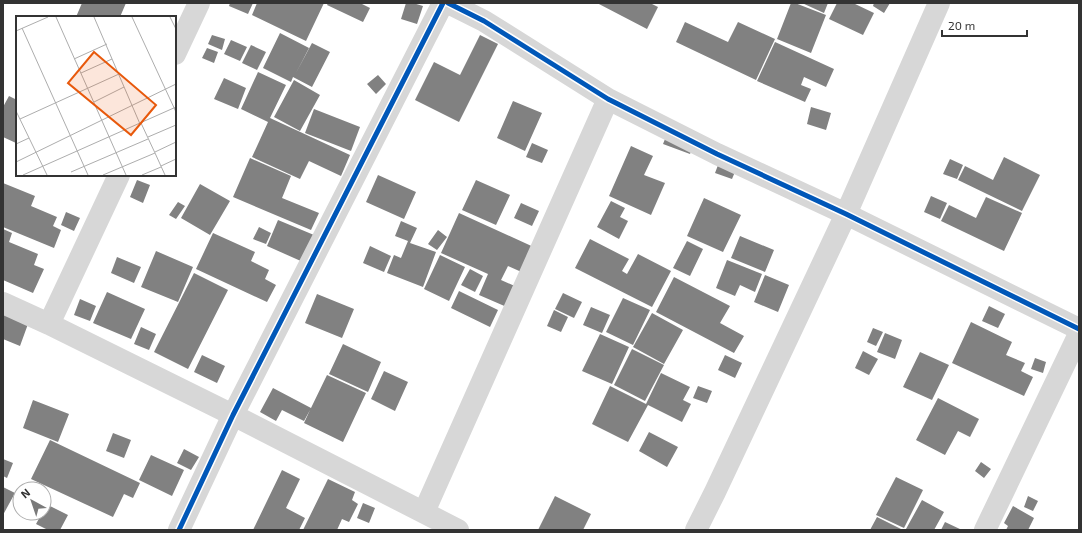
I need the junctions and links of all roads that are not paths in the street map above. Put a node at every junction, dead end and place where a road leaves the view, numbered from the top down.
1 (199, 3) edge
2 (443, 3) edge
3 (448, 3) edge
4 (939, 3) edge
5 (176, 52) edge
6 (608, 99) junction
7 (119, 176) edge
8 (846, 214) junction
9 (3, 303) edge
10 (49, 324) junction
11 (1079, 329) edge
12 (1079, 334) edge
13 (233, 415) junction
14 (424, 512) junction
15 (179, 530) edge
16 (458, 530) edge
17 (696, 530) edge
18 (985, 530) edge

1 - 5 street
2 - 13 street
3 - 6 street
4 - 8 street
6 - 8 street
6 - 14 street
7 - 10 street
8 - 11 street
8 - 17 street
9 - 10 street
10 - 13 street
12 - 18 street
13 - 14 street
13 - 15 street
14 - 16 street

